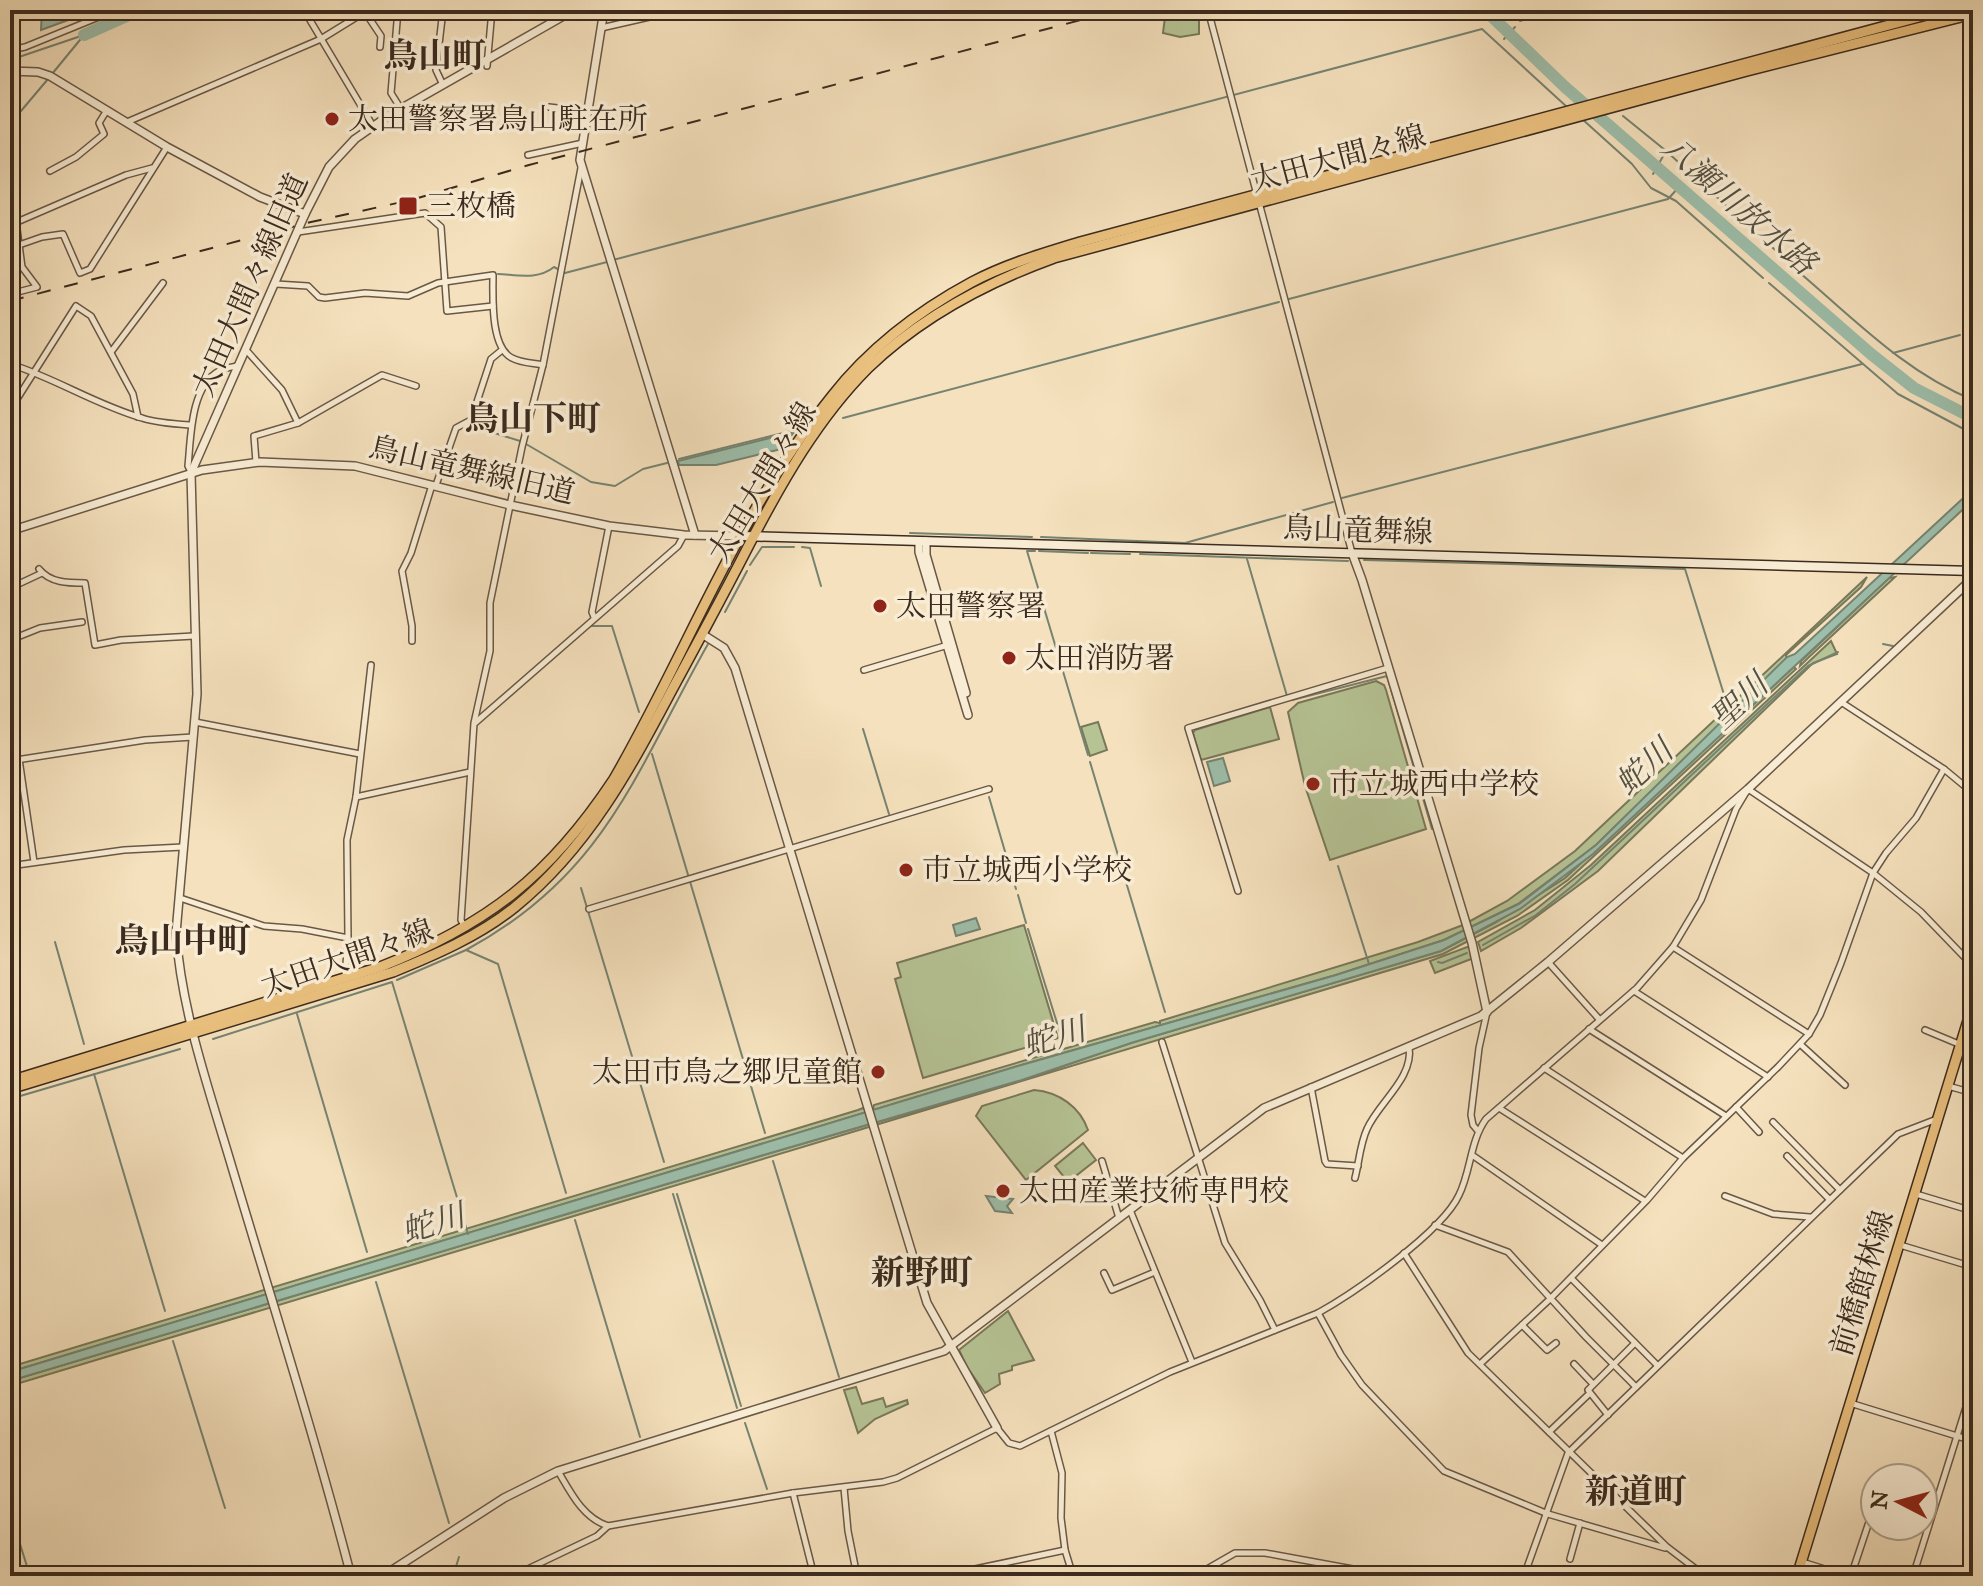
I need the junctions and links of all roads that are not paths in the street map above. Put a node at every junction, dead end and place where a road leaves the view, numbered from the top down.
1 (116, 10) edge
2 (304, 10) edge
3 (398, 10) edge
4 (492, 10) edge
5 (574, 10) edge
6 (604, 10) edge
7 (680, 10) edge
8 (1208, 10) edge
9 (1945, 10) edge
10 (366, 11) edge
11 (413, 12) dead end
12 (443, 12) edge
13 (1973, 14) edge
14 (601, 28) junction
15 (321, 39) junction
16 (380, 47) dead end
17 (10, 50) edge
18 (487, 63) junction
19 (10, 71) edge
20 (443, 85) junction
21 (549, 107) dead end
22 (1603, 107) junction
23 (401, 109) junction
24 (566, 109) dead end
25 (107, 110) junction
26 (126, 122) junction
27 (373, 127) junction
28 (583, 143) junction
29 (167, 147) junction
30 (528, 155) dead end
31 (581, 167) junction
32 (153, 168) junction
33 (50, 171) dead end
34 (1257, 198) junction
35 (305, 214) junction
36 (12, 222) edge
37 (298, 232) junction
38 (19, 245) junction
39 (443, 282) junction
40 (163, 283) dead end
41 (276, 284) junction
42 (10, 294) edge
43 (493, 306) junction
44 (246, 350) junction
45 (502, 350) junction
46 (111, 353) junction
47 (10, 364) edge
48 (543, 365) junction
49 (239, 366) junction
50 (35, 371) junction
51 (416, 386) dead end
52 (10, 410) edge
53 (138, 417) junction
54 (298, 423) junction
55 (191, 425) junction
56 (256, 462) junction
57 (191, 473) junction
58 (434, 485) junction
59 (510, 505) junction
60 (609, 526) junction
61 (10, 531) edge
62 (684, 535) junction
63 (695, 535) junction
64 (742, 536) junction
65 (754, 536) junction
66 (922, 541) junction
67 (1352, 553) junction
68 (1973, 571) edge
69 (1973, 578) edge
70 (10, 588) edge
71 (594, 617) junction
72 (82, 622) dead end
73 (702, 634) junction
74 (194, 636) junction
75 (10, 640) edge
76 (412, 641) dead end
77 (950, 644) junction
78 (371, 665) dead end
79 (1388, 668) junction
80 (864, 670) dead end
81 (1841, 702) junction
82 (195, 722) junction
83 (474, 723) junction
84 (194, 736) junction
85 (360, 754) junction
86 (19, 759) junction
87 (10, 761) edge
88 (1944, 769) junction
89 (470, 772) junction
90 (989, 789) dead end
91 (1748, 789) junction
92 (1973, 793) edge
93 (356, 797) junction
94 (184, 847) junction
95 (790, 848) junction
96 (34, 862) junction
97 (10, 866) edge
98 (1873, 873) junction
99 (1238, 891) dead end
100 (180, 898) junction
101 (589, 909) dead end
102 (465, 928) junction
103 (348, 938) junction
104 (1673, 947) junction
105 (1548, 962) junction
106 (1973, 966) edge
107 (345, 977) junction
108 (1634, 991) junction
109 (1973, 1004) edge
110 (1487, 1012) junction
111 (1599, 1019) junction
112 (1588, 1029) junction
113 (192, 1030) junction
114 (1925, 1030) dead end
115 (1809, 1034) junction
116 (1162, 1042) dead end
117 (1800, 1044) junction
118 (1961, 1045) junction
119 (1409, 1047) junction
120 (1544, 1068) junction
121 (1768, 1077) junction
122 (10, 1081) edge
123 (1845, 1085) dead end
124 (1948, 1086) junction
125 (1311, 1087) junction
126 (10, 1089) edge
127 (1973, 1093) edge
128 (1736, 1107) junction
129 (1499, 1108) junction
130 (1726, 1116) junction
131 (1938, 1119) junction
132 (1773, 1122) dead end
133 (1478, 1131) junction
134 (1759, 1132) dead end
135 (1472, 1155) junction
136 (1199, 1156) junction
137 (1787, 1156) dead end
138 (1683, 1158) junction
139 (1102, 1161) dead end
140 (1358, 1166) junction
141 (1355, 1178) dead end
142 (1840, 1190) junction
143 (1915, 1194) junction
144 (1725, 1196) dead end
145 (1829, 1199) junction
146 (1973, 1199) edge
147 (1645, 1201) junction
148 (1130, 1210) junction
149 (1119, 1218) junction
150 (1811, 1218) junction
151 (1435, 1225) junction
152 (1899, 1244) junction
153 (1602, 1245) junction
154 (1404, 1253) junction
155 (1973, 1267) edge
156 (1155, 1272) junction
157 (1104, 1273) dead end
158 (1571, 1278) junction
159 (1550, 1299) junction
160 (1318, 1313) junction
161 (1522, 1325) junction
162 (1275, 1330) junction
163 (1556, 1343) dead end
164 (1635, 1343) junction
165 (950, 1347) junction
166 (1192, 1362) junction
167 (1480, 1364) junction
168 (1574, 1364) dead end
169 (1613, 1365) junction
170 (1658, 1365) junction
171 (1593, 1384) junction
172 (1973, 1385) edge
173 (1636, 1387) junction
174 (1590, 1393) junction
175 (1850, 1403) junction
176 (1608, 1415) junction
177 (997, 1428) junction
178 (1051, 1431) junction
179 (1549, 1432) junction
180 (1957, 1436) junction
181 (1973, 1441) edge
182 (1568, 1453) junction
183 (558, 1471) junction
184 (844, 1488) junction
185 (793, 1493) junction
186 (1548, 1514) junction
187 (1580, 1523) junction
188 (608, 1526) junction
189 (1862, 1542) edge
190 (1065, 1550) junction
191 (1670, 1550) junction
192 (1570, 1559) dead end
193 (1801, 1562) junction
194 (537, 1566) junction
195 (351, 1576) edge
196 (383, 1576) edge
197 (513, 1576) edge
198 (538, 1576) edge
199 (814, 1576) edge
200 (857, 1576) edge
201 (942, 1576) edge
202 (1073, 1576) edge
203 (1195, 1576) edge
204 (1391, 1576) edge
205 (1524, 1576) edge
206 (1705, 1576) edge
207 (1797, 1576) edge
208 (1849, 1576) edge
209 (1913, 1576) edge

1 - 17 street
2 - 15 street
3 - 23 street
4 - 18 street
5 - 18 street, 太田大間々線旧道
6 - 14 street
7 - 14 street
8 - 34 street
9 - 22 main road, 太田大間々線
10 - 15 street
10 - 16 street
11 - 12 street
12 - 20 street
13 - 22 main road, 太田大間々線
14 - 28 street
15 - 26 street
15 - 27 street
18 - 20 street, 太田大間々線旧道
19 - 25 street
20 - 23 street, 太田大間々線旧道
21 - 24 street
22 - 34 main road, 太田大間々線
23 - 27 street, 太田大間々線旧道
25 - 26 street
25 - 33 street
26 - 29 street
27 - 35 street, 太田大間々線旧道
28 - 30 street
28 - 31 street
29 - 32 street
29 - 35 street
31 - 48 street
31 - 63 street
32 - 36 street
32 - 38 street
34 - 64 main road, 太田大間々線
34 - 65 main road, 太田大間々線
34 - 67 street
35 - 37 street, 太田大間々線旧道
36 - 38 street
37 - 39 street
37 - 41 street, 太田大間々線旧道
38 - 42 street
39 - 41 street
39 - 43 street
39 - 43 street
40 - 46 street
41 - 44 street, 太田大間々線旧道
43 - 45 street
44 - 49 street, 太田大間々線旧道
44 - 54 street
45 - 48 street
45 - 58 street
46 - 50 street
46 - 53 street
47 - 50 street
48 - 59 street
49 - 55 street
49 - 57 street, 太田大間々線旧道
50 - 52 street
50 - 53 street
51 - 54 street
53 - 55 street
54 - 56 street
55 - 57 street
56 - 57 street, 鳥山竜舞線旧道
56 - 58 street, 鳥山竜舞線旧道
57 - 61 street
57 - 74 street
58 - 59 street, 鳥山竜舞線旧道
58 - 76 street
59 - 60 street, 鳥山竜舞線旧道
59 - 83 street
60 - 62 street, 鳥山竜舞線旧道
60 - 71 street
62 - 63 street, 鳥山竜舞線旧道
62 - 71 street
63 - 64 street, 鳥山竜舞線旧道
64 - 65 main road, 鳥山竜舞線
64 - 102 main road, 太田大間々線
65 - 66 main road, 鳥山竜舞線
65 - 73 main road, 太田大間々線
66 - 67 main road, 鳥山竜舞線
66 - 77 street
67 - 68 main road, 鳥山竜舞線
67 - 79 street
69 - 81 street
70 - 74 street
71 - 83 street
72 - 75 street
73 - 95 street
73 - 113 main road, 太田大間々線
74 - 82 street
77 - 77 street
77 - 80 street
78 - 85 street
79 - 99 street
79 - 110 street
81 - 88 street
81 - 91 street
82 - 84 street
82 - 85 street
83 - 89 street
84 - 86 street
84 - 94 street
85 - 93 street
86 - 87 street
86 - 96 street
88 - 92 street
88 - 98 street
89 - 93 street
89 - 102 street
90 - 95 street
91 - 98 street
91 - 104 street
91 - 105 street
93 - 103 street
94 - 96 street
94 - 100 street
95 - 101 street
95 - 165 street
96 - 97 street
98 - 106 street
98 - 115 street
100 - 103 street
100 - 113 street
102 - 107 main road, 太田大間々線
103 - 107 street
104 - 108 street
104 - 115 street
105 - 110 street
105 - 111 street
107 - 113 main road, 太田大間々線
108 - 111 street
108 - 121 street
109 - 118 main road, 前橋館林線
110 - 119 street
110 - 133 street
111 - 112 street
112 - 120 street
112 - 130 street
113 - 122 main road, 太田大間々線
113 - 126 main road, 太田大間々線
113 - 195 street
114 - 118 street
115 - 117 street
116 - 136 street
117 - 121 street
117 - 123 street
118 - 124 main road, 前橋館林線
119 - 125 street
119 - 140 street
120 - 129 street
120 - 138 street
121 - 128 street
124 - 127 street
124 - 131 main road, 前橋館林線
125 - 136 street
125 - 140 street
128 - 130 street
128 - 134 street
129 - 133 street
129 - 147 street
130 - 138 street
131 - 142 street
131 - 143 main road, 前橋館林線
132 - 142 street
133 - 135 street
135 - 151 street
135 - 153 street
136 - 148 street
136 - 162 street
137 - 145 street
138 - 147 street
139 - 149 street
140 - 141 street
142 - 145 street
143 - 146 street
143 - 152 main road, 前橋館林線
144 - 150 street
145 - 150 street
147 - 153 street
148 - 149 street
148 - 156 street
149 - 165 street
150 - 170 street
151 - 154 street
151 - 159 street
152 - 155 street
152 - 175 main road, 前橋館林線
153 - 158 street
154 - 160 street
154 - 167 street
156 - 157 street
156 - 166 street
158 - 159 street
158 - 164 street
159 - 161 street
159 - 169 street
160 - 162 street
160 - 186 street
161 - 163 street
161 - 167 street
162 - 166 street
164 - 169 street
164 - 170 street
165 - 177 street
165 - 183 street
166 - 178 street
167 - 179 street
168 - 171 street
169 - 171 street
169 - 173 street
170 - 173 street
171 - 174 street
172 - 180 street
173 - 176 street
174 - 176 street
174 - 179 street
175 - 180 street
175 - 193 main road, 前橋館林線
176 - 182 street
177 - 178 street
177 - 184 street
178 - 190 street
179 - 182 street
180 - 181 street
180 - 209 street
182 - 186 street
182 - 191 street
183 - 188 street
183 - 196 street
184 - 185 street
184 - 200 street
185 - 188 street
185 - 199 street
186 - 187 street
186 - 205 street
187 - 191 street
187 - 192 street
188 - 194 street
189 - 208 street
190 - 201 street
190 - 202 street
191 - 206 street
193 - 207 main road, 前橋館林線
193 - 208 street
194 - 197 street
194 - 198 street
203 - 204 street

